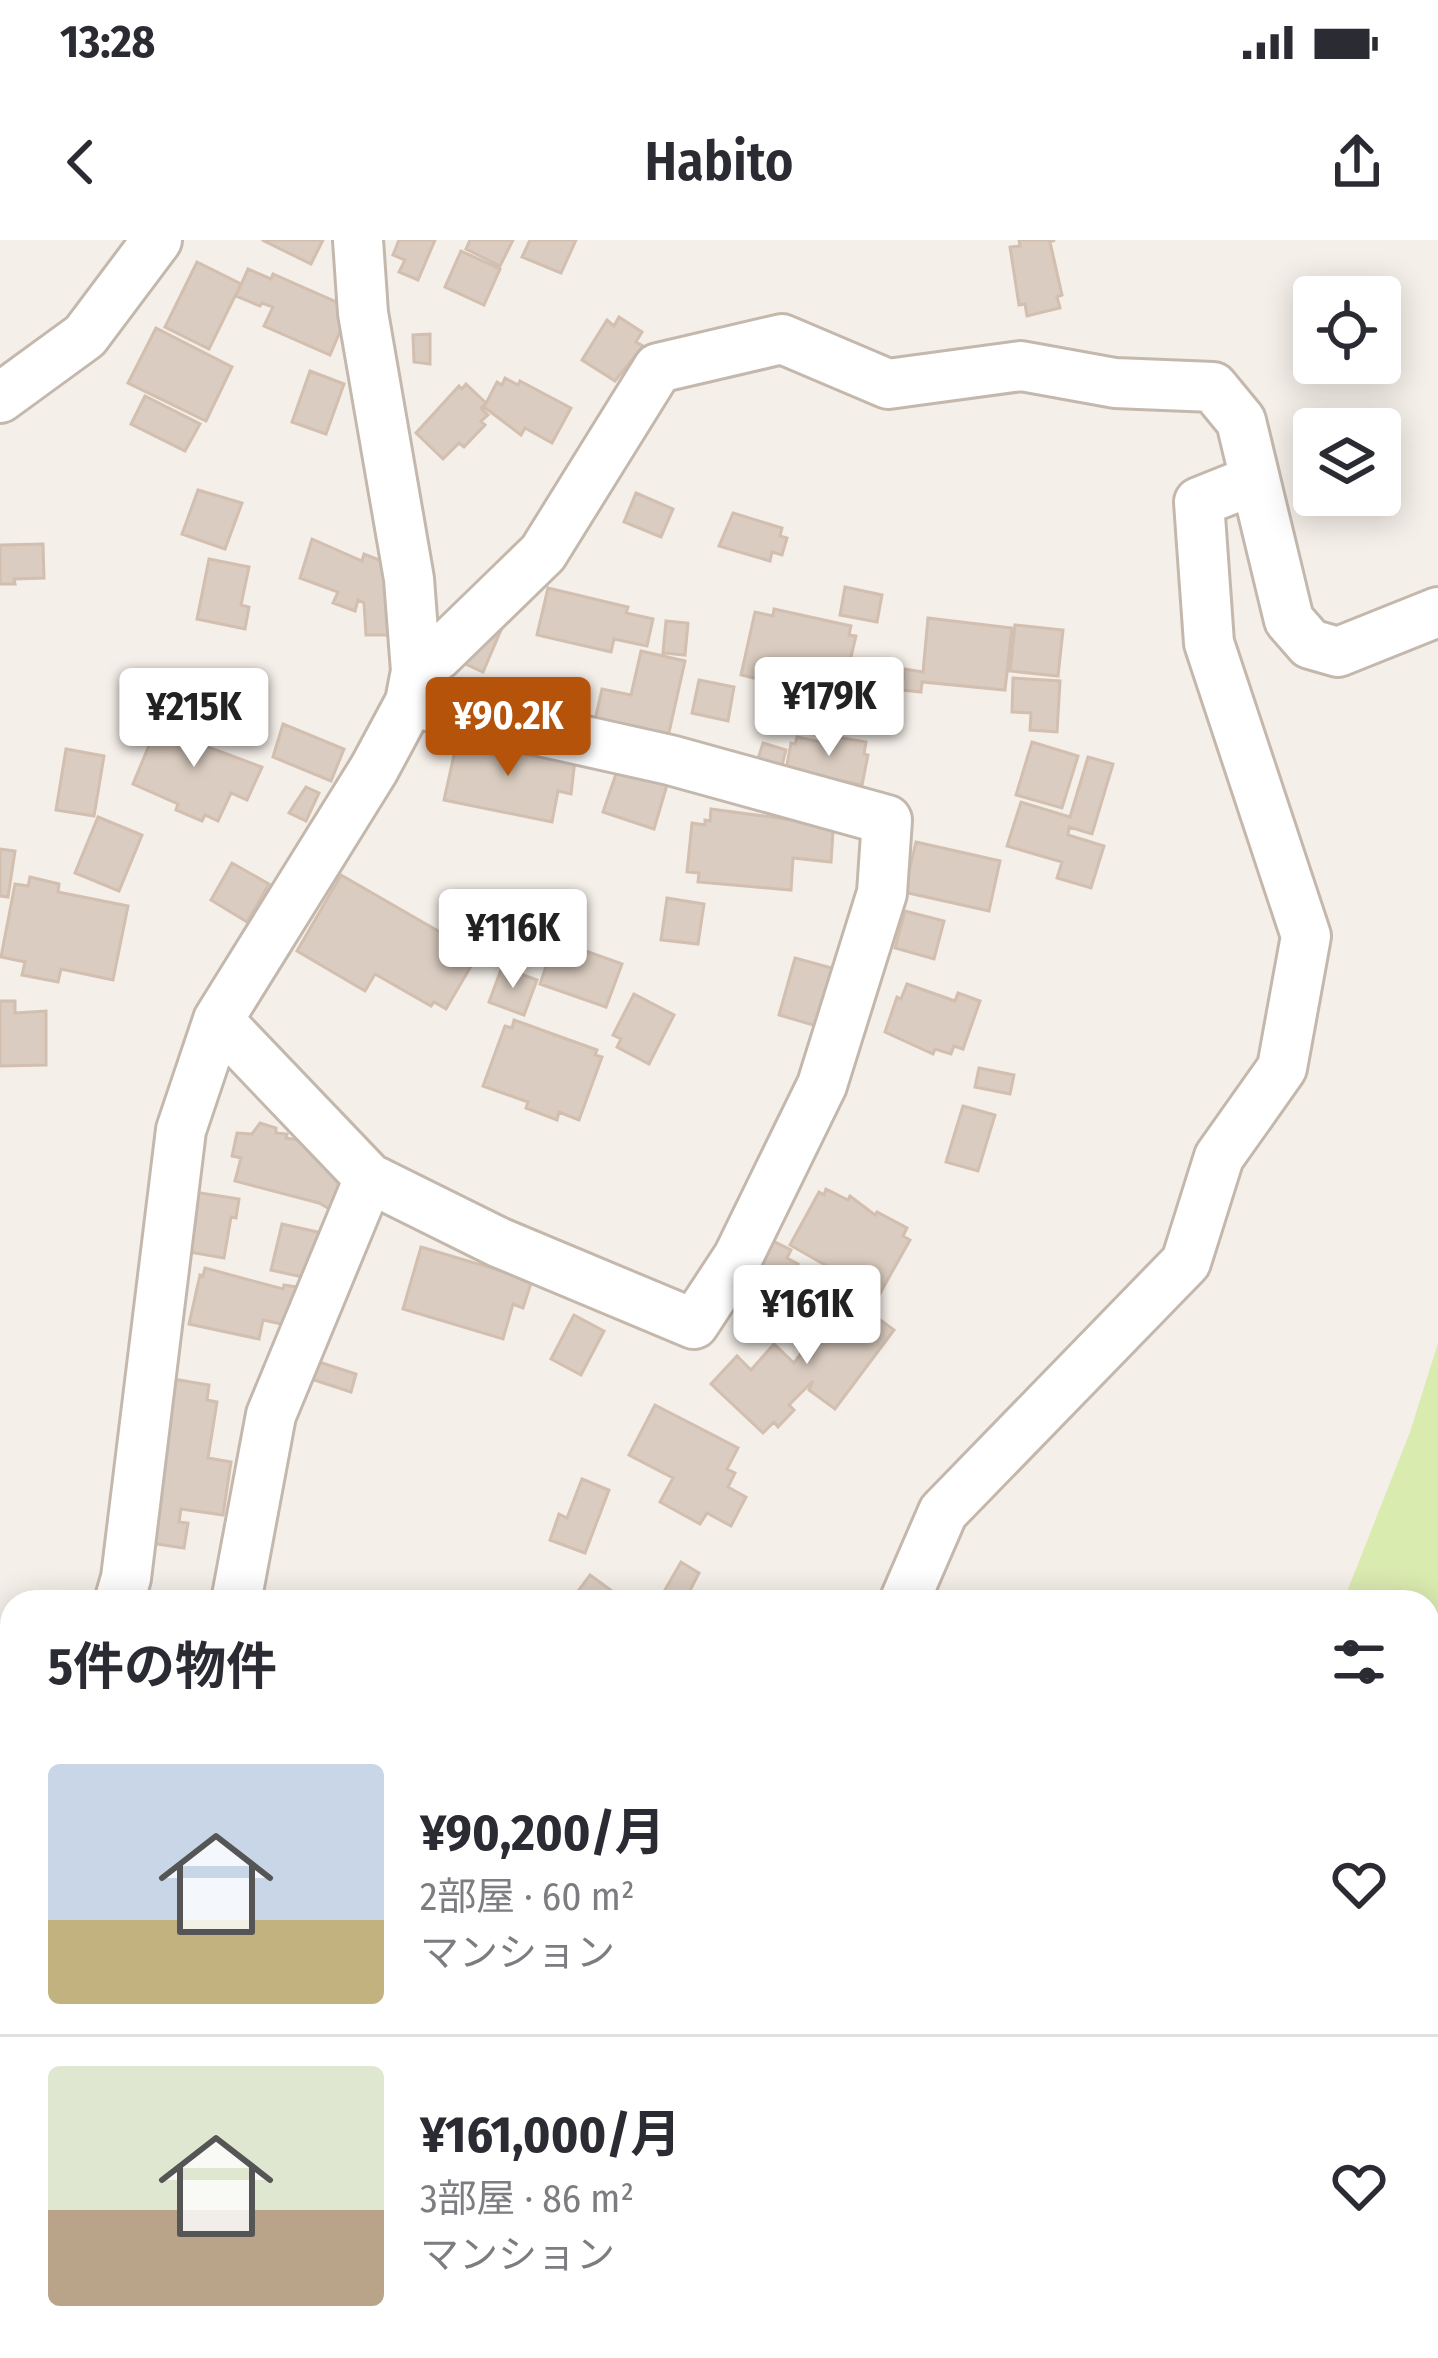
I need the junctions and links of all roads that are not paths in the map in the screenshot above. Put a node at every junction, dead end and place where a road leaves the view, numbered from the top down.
1 (157, 240) edge
2 (358, 240) edge
3 (0, 398) edge
4 (1254, 480) junction
5 (1438, 612) edge
6 (413, 686) junction
7 (218, 1019) junction
8 (369, 1178) junction
9 (122, 1590) edge
10 (238, 1590) edge
11 (909, 1590) edge

1 - 3 street
2 - 6 street
4 - 5 street
4 - 6 street
4 - 11 street
6 - 7 street
6 - 8 street
7 - 8 street
7 - 9 street
8 - 10 street

